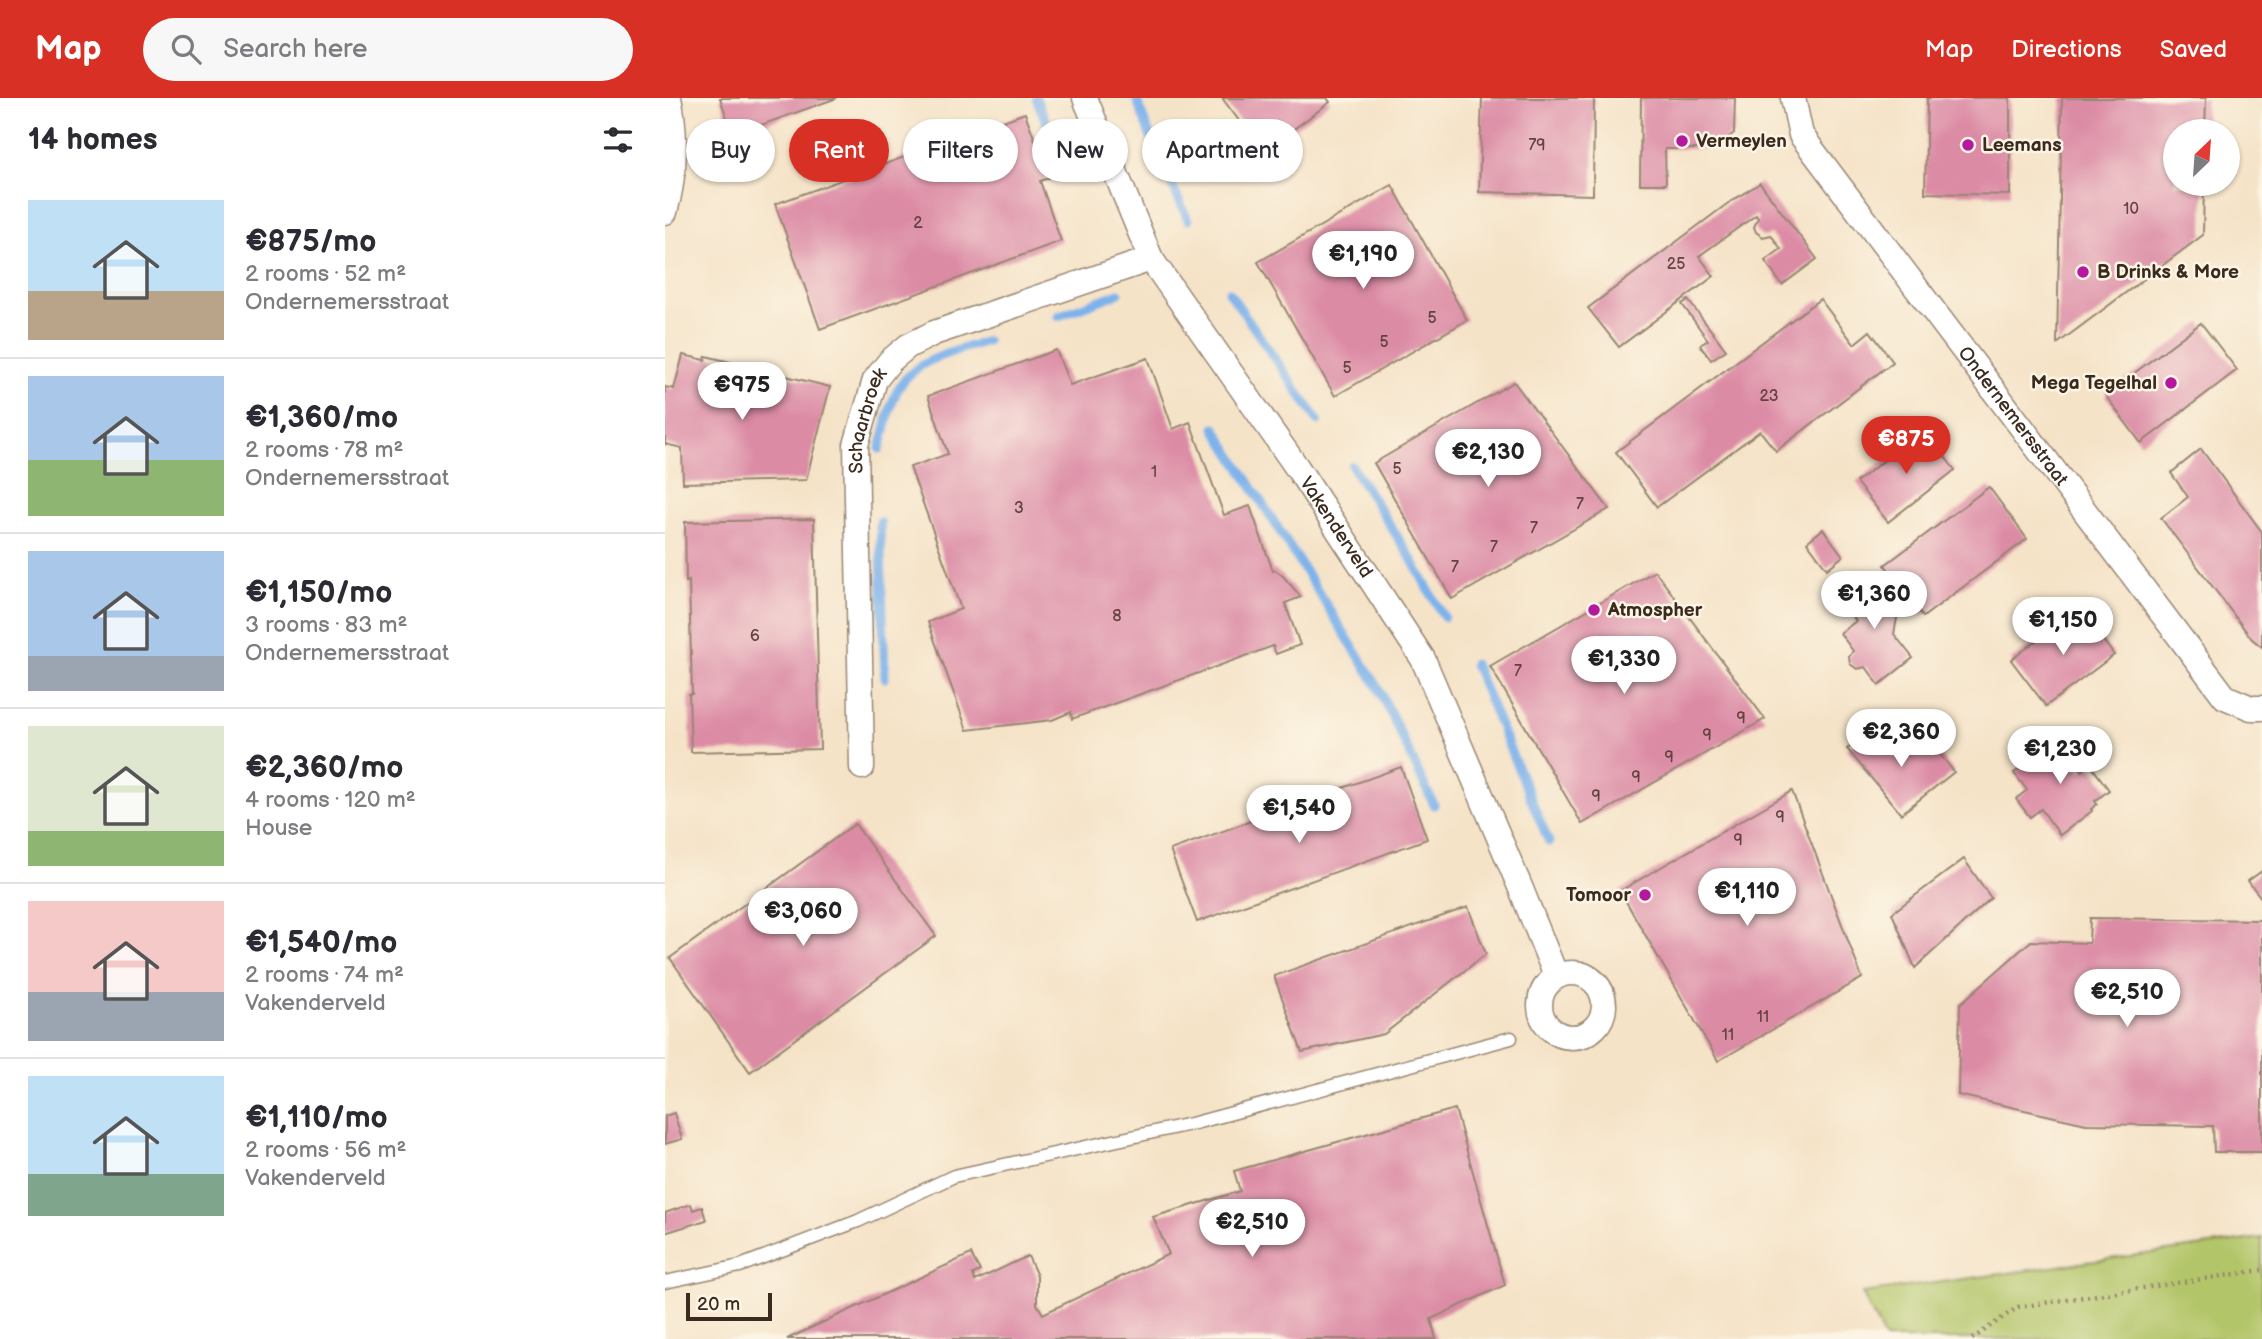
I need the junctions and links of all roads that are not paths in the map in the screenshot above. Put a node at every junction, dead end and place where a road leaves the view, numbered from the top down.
1 (669, 98) edge
2 (1085, 98) edge
3 (1793, 98) edge
4 (665, 212) edge
5 (1151, 259) junction
6 (2262, 708) edge
7 (862, 767) dead end
8 (1556, 976) dead end
9 (1511, 1038) dead end
10 (665, 1282) edge

1 - 4 street
2 - 5 street, Vakenderveld
3 - 6 street, Ondernemersstraat
5 - 7 street, Schaarbroek
5 - 8 street, Vakenderveld
9 - 10 lane

